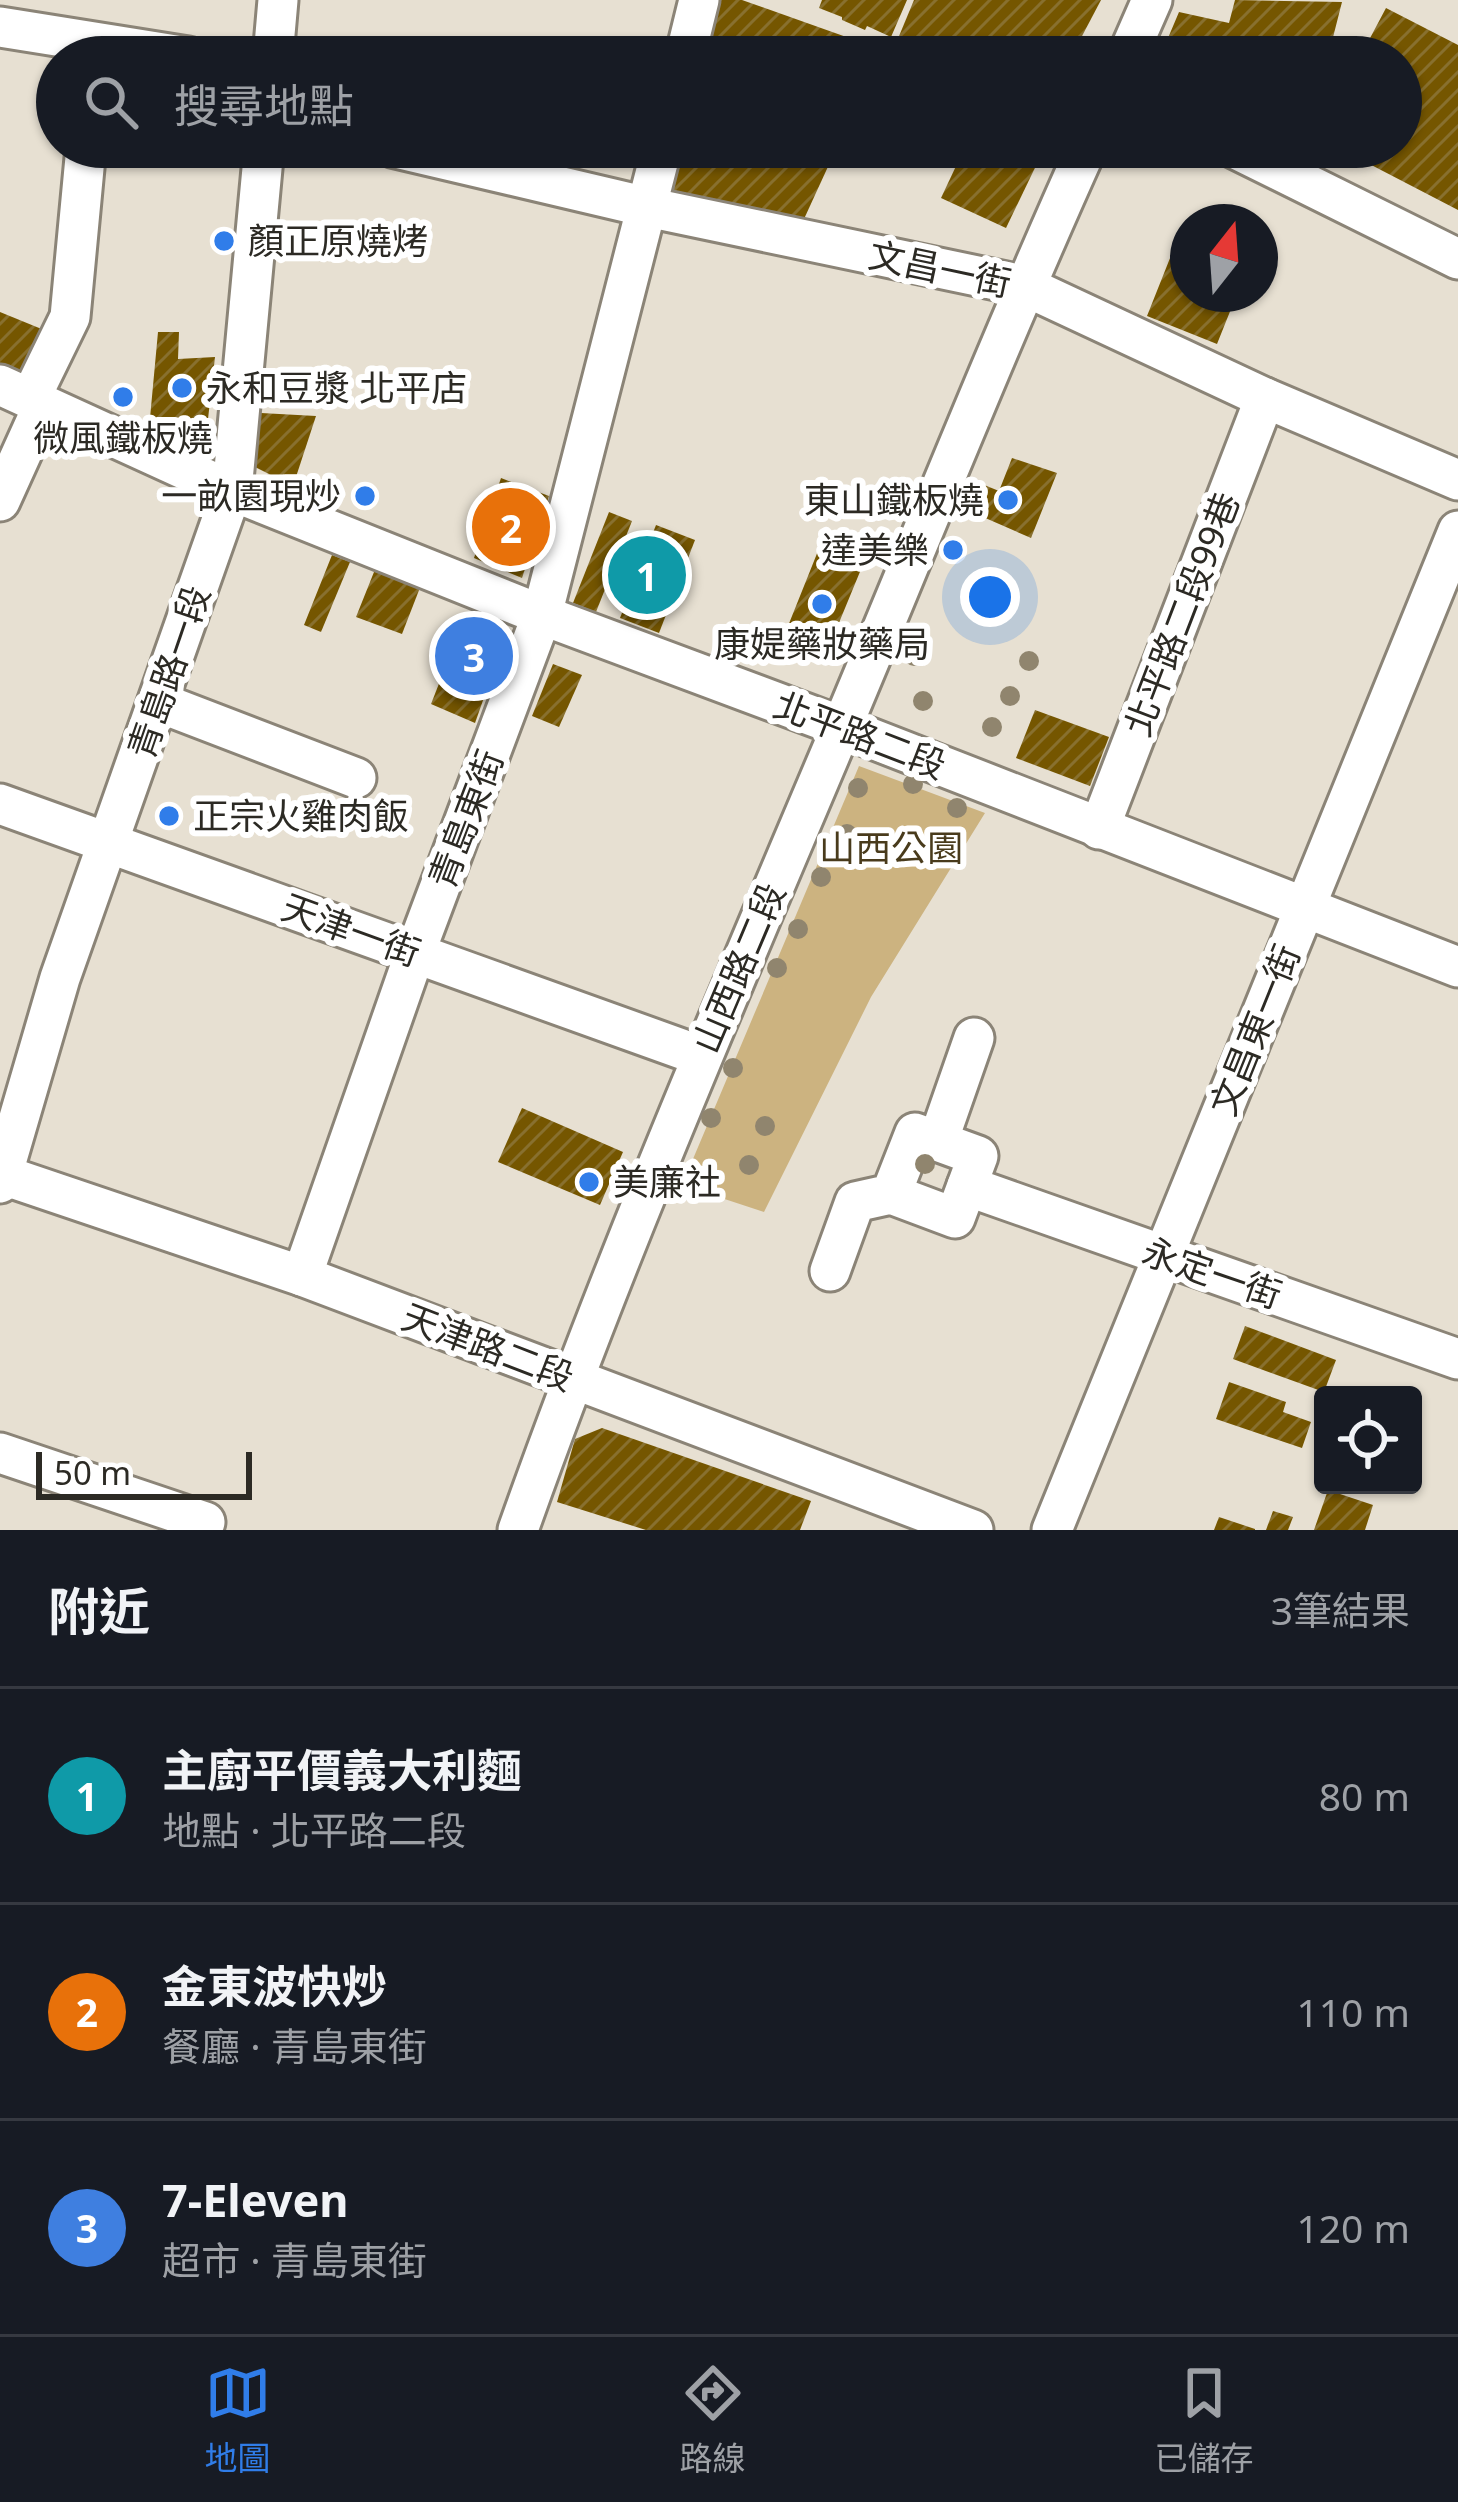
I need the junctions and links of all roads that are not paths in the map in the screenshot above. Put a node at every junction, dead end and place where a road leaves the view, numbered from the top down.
1 (278, 0) edge
2 (699, 0) edge
3 (1152, 0) edge
4 (0, 27) edge
5 (56, 36) edge
6 (275, 36) edge
7 (690, 36) edge
8 (1136, 36) edge
9 (84, 168) edge
10 (262, 168) edge
11 (481, 168) edge
12 (657, 168) edge
13 (1078, 168) edge
14 (1274, 168) edge
15 (647, 207) junction
16 (1458, 259) edge
17 (1025, 286) junction
18 (24, 397) edge
19 (1265, 398) junction
20 (1458, 480) edge
21 (232, 490) junction
22 (0, 501) edge
23 (1458, 531) edge
24 (542, 615) junction
25 (158, 702) junction
26 (842, 727) junction
27 (356, 778) dead end
28 (0, 804) edge
29 (1099, 829) junction
30 (110, 843) junction
31 (1305, 910) junction
32 (416, 953) junction
33 (1458, 968) edge
34 (974, 1038) dead end
35 (701, 1056) junction
36 (938, 1141) junction
37 (1, 1177) edge
38 (967, 1186) junction
39 (892, 1194) junction
40 (1164, 1256) junction
41 (830, 1270) dead end
42 (302, 1276) junction
43 (1458, 1359) edge
44 (572, 1379) junction
45 (0, 1453) edge
46 (206, 1522) dead end
47 (518, 1530) edge
48 (973, 1530) edge
49 (1052, 1530) edge

1 - 6 street
2 - 7 street
3 - 8 street
4 - 5 street
9 - 18 street
10 - 21 street, 青島路一段
11 - 15 street, 文昌一街
12 - 15 street, 青島東街
13 - 17 street, 山西路二段
14 - 16 street
15 - 17 street, 文昌一街
15 - 24 street, 青島東街
17 - 19 street, 文昌一街
17 - 26 street, 山西路二段
18 - 21 street, 北平路二段
18 - 22 street
19 - 20 street, 文昌一街
19 - 29 street, 北平路二段99巷
21 - 24 street, 北平路二段
21 - 25 street, 青島路一段
23 - 31 street, 文昌東一街
24 - 26 street, 北平路二段
24 - 32 street, 青島東街
25 - 27 street
25 - 30 street, 青島路一段
26 - 29 street, 北平路二段
26 - 35 street, 山西路二段
28 - 30 street, 天津一街
29 - 31 street, 北平路二段
30 - 32 street, 天津一街
30 - 37 street, 青島路一段
31 - 33 street, 北平路二段
31 - 40 street, 文昌東一街
32 - 35 street, 天津一街
32 - 42 street, 青島東街
34 - 36 street
35 - 44 street, 山西路二段
36 - 38 street
36 - 39 street
37 - 42 street, 天津路二段
38 - 39 street
38 - 40 street, 永定一街
39 - 41 street
40 - 43 street, 永定一街
40 - 49 street, 文昌東一街
42 - 44 street, 天津路二段
44 - 47 street, 山西路二段
44 - 48 street, 天津路二段
45 - 46 street

